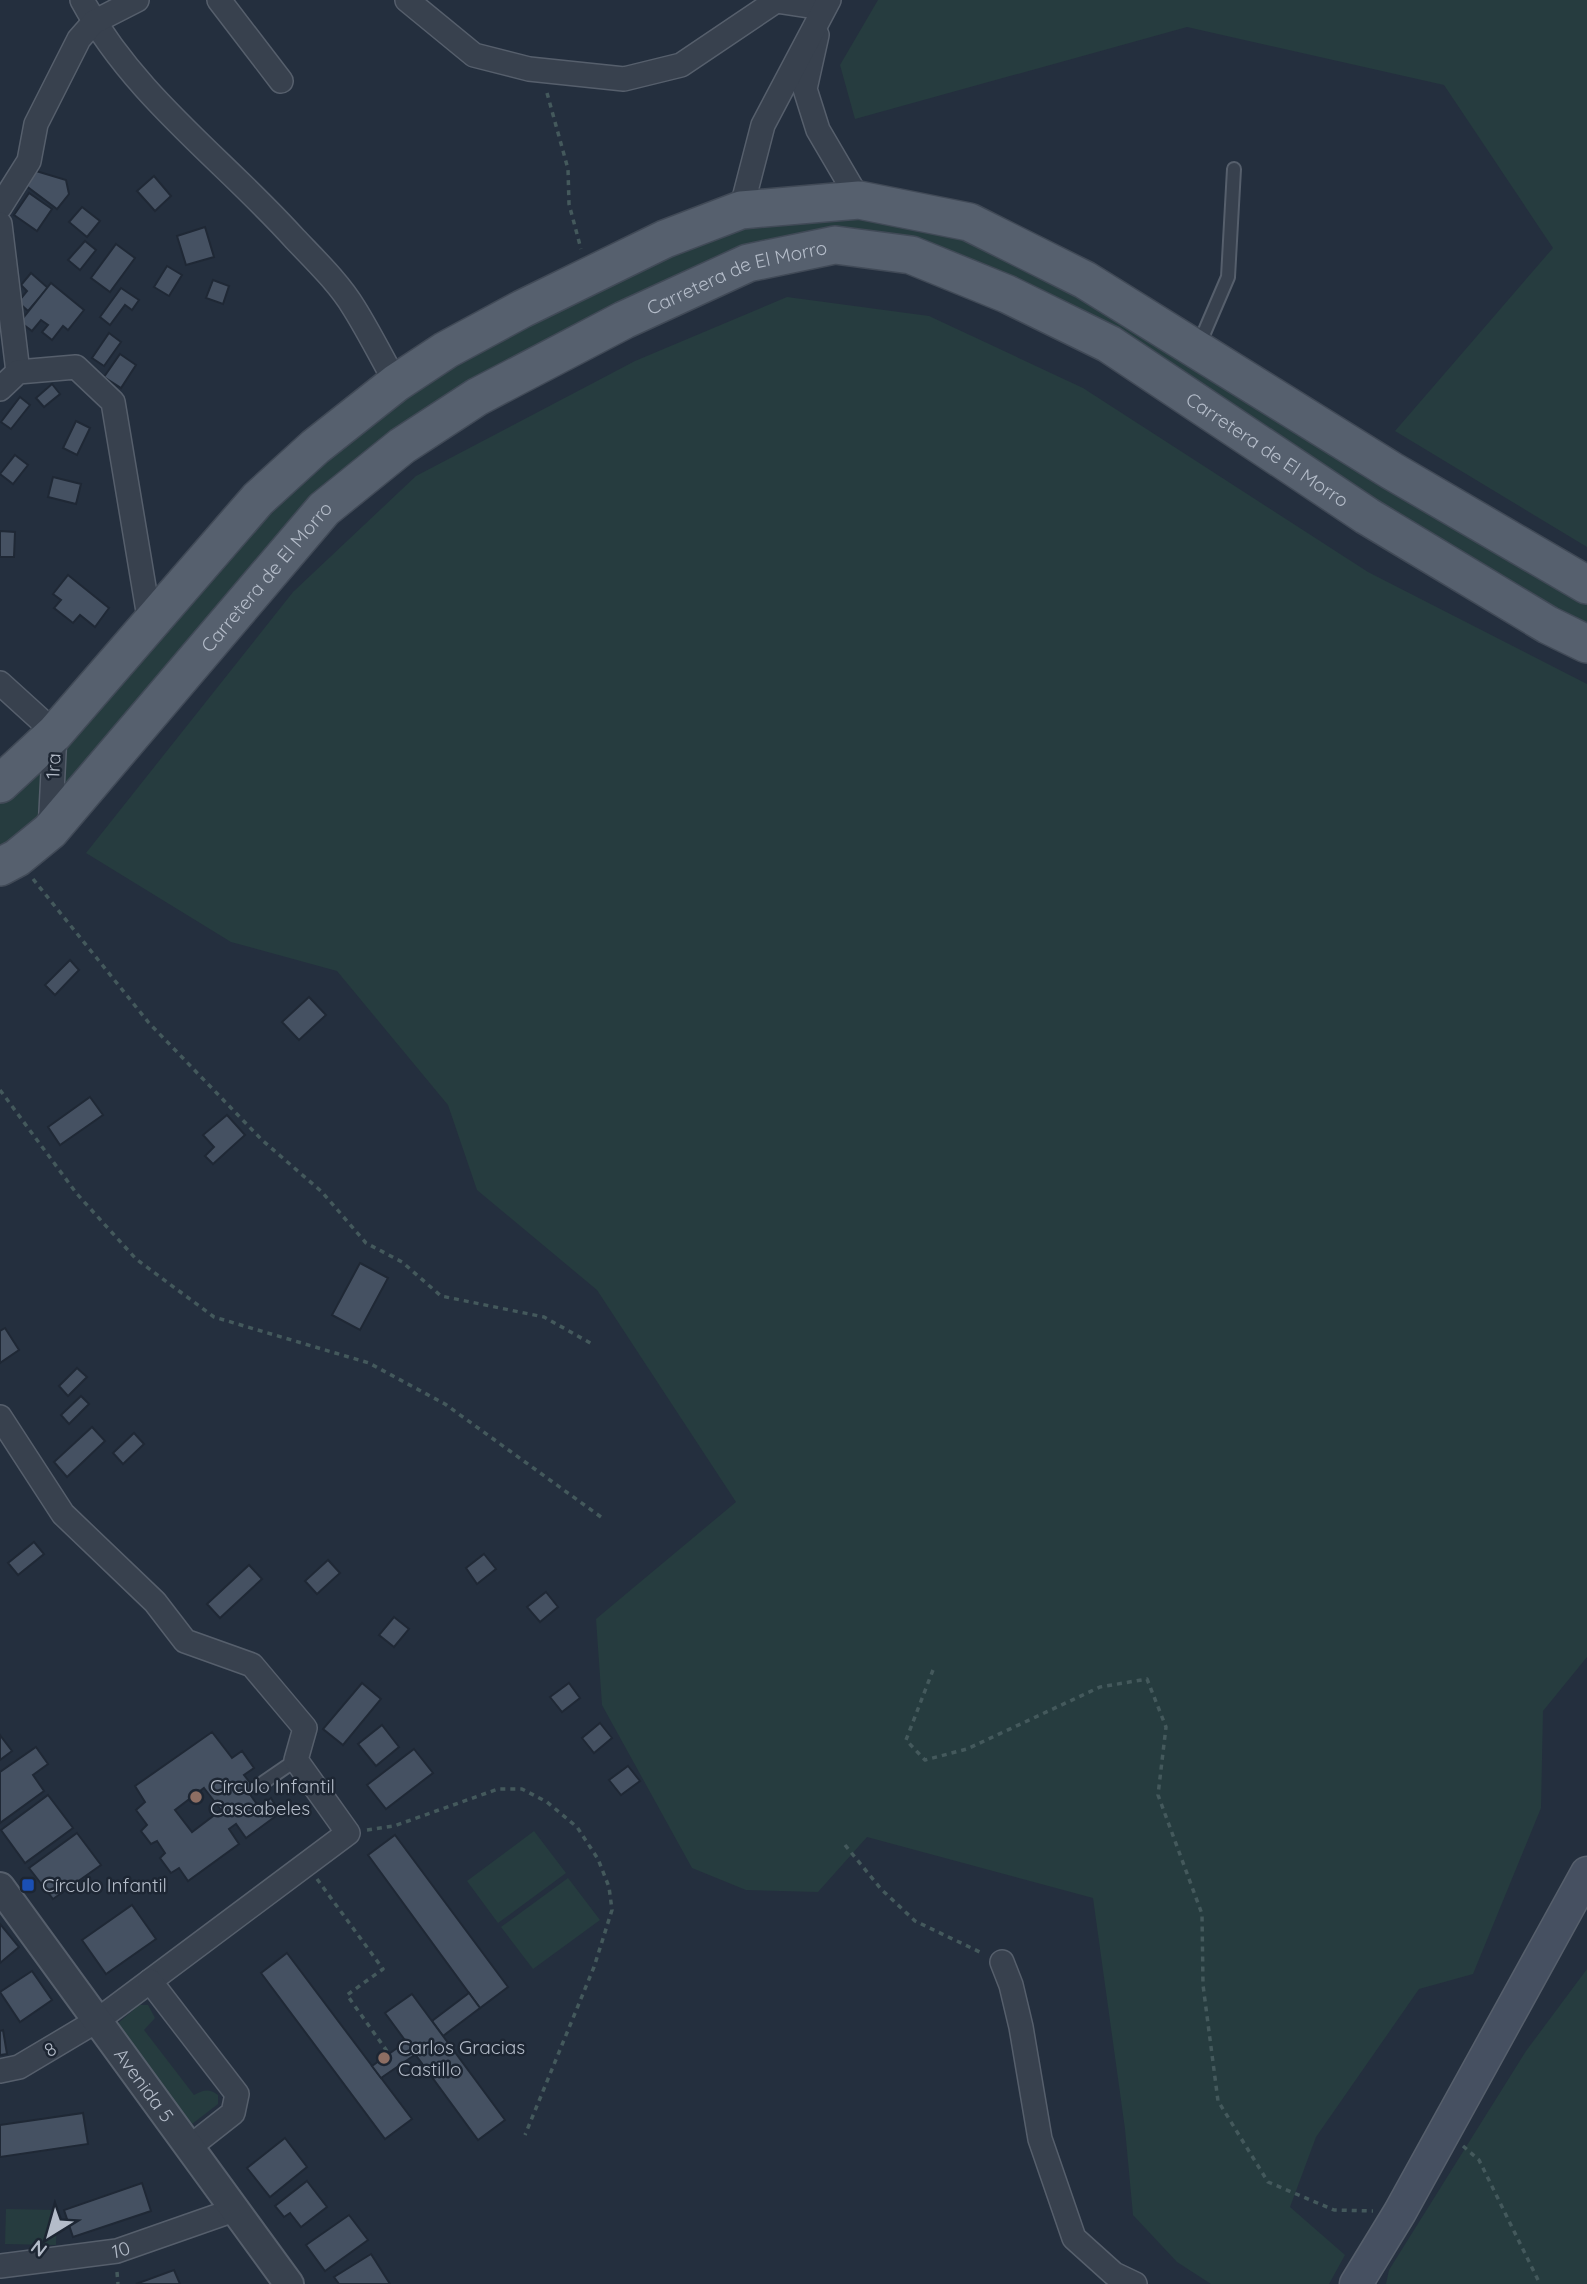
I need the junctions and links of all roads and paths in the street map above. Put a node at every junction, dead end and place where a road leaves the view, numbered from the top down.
1 (82, 0) edge
2 (137, 0) edge
3 (219, 0) edge
4 (407, 0) edge
5 (776, 1) edge
6 (826, 4) edge
7 (94, 22) junction
8 (541, 71) junction
9 (281, 81) dead end
10 (1234, 169) dead end
11 (859, 200) junction
12 (0, 207) edge
13 (741, 210) junction
14 (0, 224) edge
15 (588, 278) junction
16 (1197, 347) junction
17 (18, 372) junction
18 (396, 383) junction
19 (0, 389) edge
20 (1392, 471) junction
21 (1367, 516) junction
22 (1587, 585) edge
23 (150, 623) junction
24 (1587, 644) edge
25 (0, 683) edge
26 (55, 733) junction
27 (0, 783) edge
28 (50, 831) junction
29 (9, 863) edge
30 (0, 1090) edge
31 (592, 1343) dead end
32 (0, 1417) edge
33 (601, 1517) dead end
34 (933, 1670) dead end
35 (296, 1760) junction
36 (264, 1782) dead end
37 (348, 1833) junction
38 (845, 1845) dead end
39 (306, 1864) junction
40 (1587, 1873) edge
41 (0, 1887) edge
42 (1002, 1962) joint
43 (150, 1981) junction
44 (98, 2020) junction
45 (389, 2054) dead end
46 (0, 2071) edge
47 (1444, 2130) junction
48 (525, 2135) dead end
49 (191, 2146) junction
50 (237, 2209) junction
51 (1400, 2212) junction
52 (0, 2266) edge
53 (1102, 2276) edge
54 (289, 2284) edge
55 (1135, 2284) edge
56 (1356, 2284) edge
57 (1540, 2284) edge

1 - 7 street
2 - 7 street
3 - 9 street
4 - 8 street
5 - 6 street
5 - 8 street
6 - 11 street
6 - 13 street
7 - 12 street
7 - 18 street
8 - 15 path
10 - 16 lane
11 - 13 main road
11 - 16 main road
13 - 15 main road
14 - 17 street
15 - 18 main road
16 - 20 main road
17 - 19 street
17 - 23 street
18 - 23 main road
20 - 21 main road
20 - 22 main road
21 - 24 main road, Carretera de El Morro
21 - 28 main road, Carretera de El Morro
23 - 26 main road
25 - 26 street, 1ra
26 - 27 main road
26 - 28 street, 1ra
28 - 29 main road, Carretera de El Morro
29 - 31 path
30 - 33 path
32 - 35 street
34 - 51 path
35 - 36 lane
35 - 37 street
37 - 39 street, 8
37 - 48 path
38 - 42 path
39 - 43 street, 8
39 - 45 path
40 - 47 main road
41 - 44 street, Avenida 5
42 - 53 street
43 - 44 street, 8
43 - 49 street
44 - 46 street, 8
44 - 49 street, Avenida 5
47 - 51 main road
47 - 57 path
49 - 50 street, Avenida 5
50 - 52 street, 10
50 - 54 street, Avenida 5
51 - 56 main road
53 - 55 street

